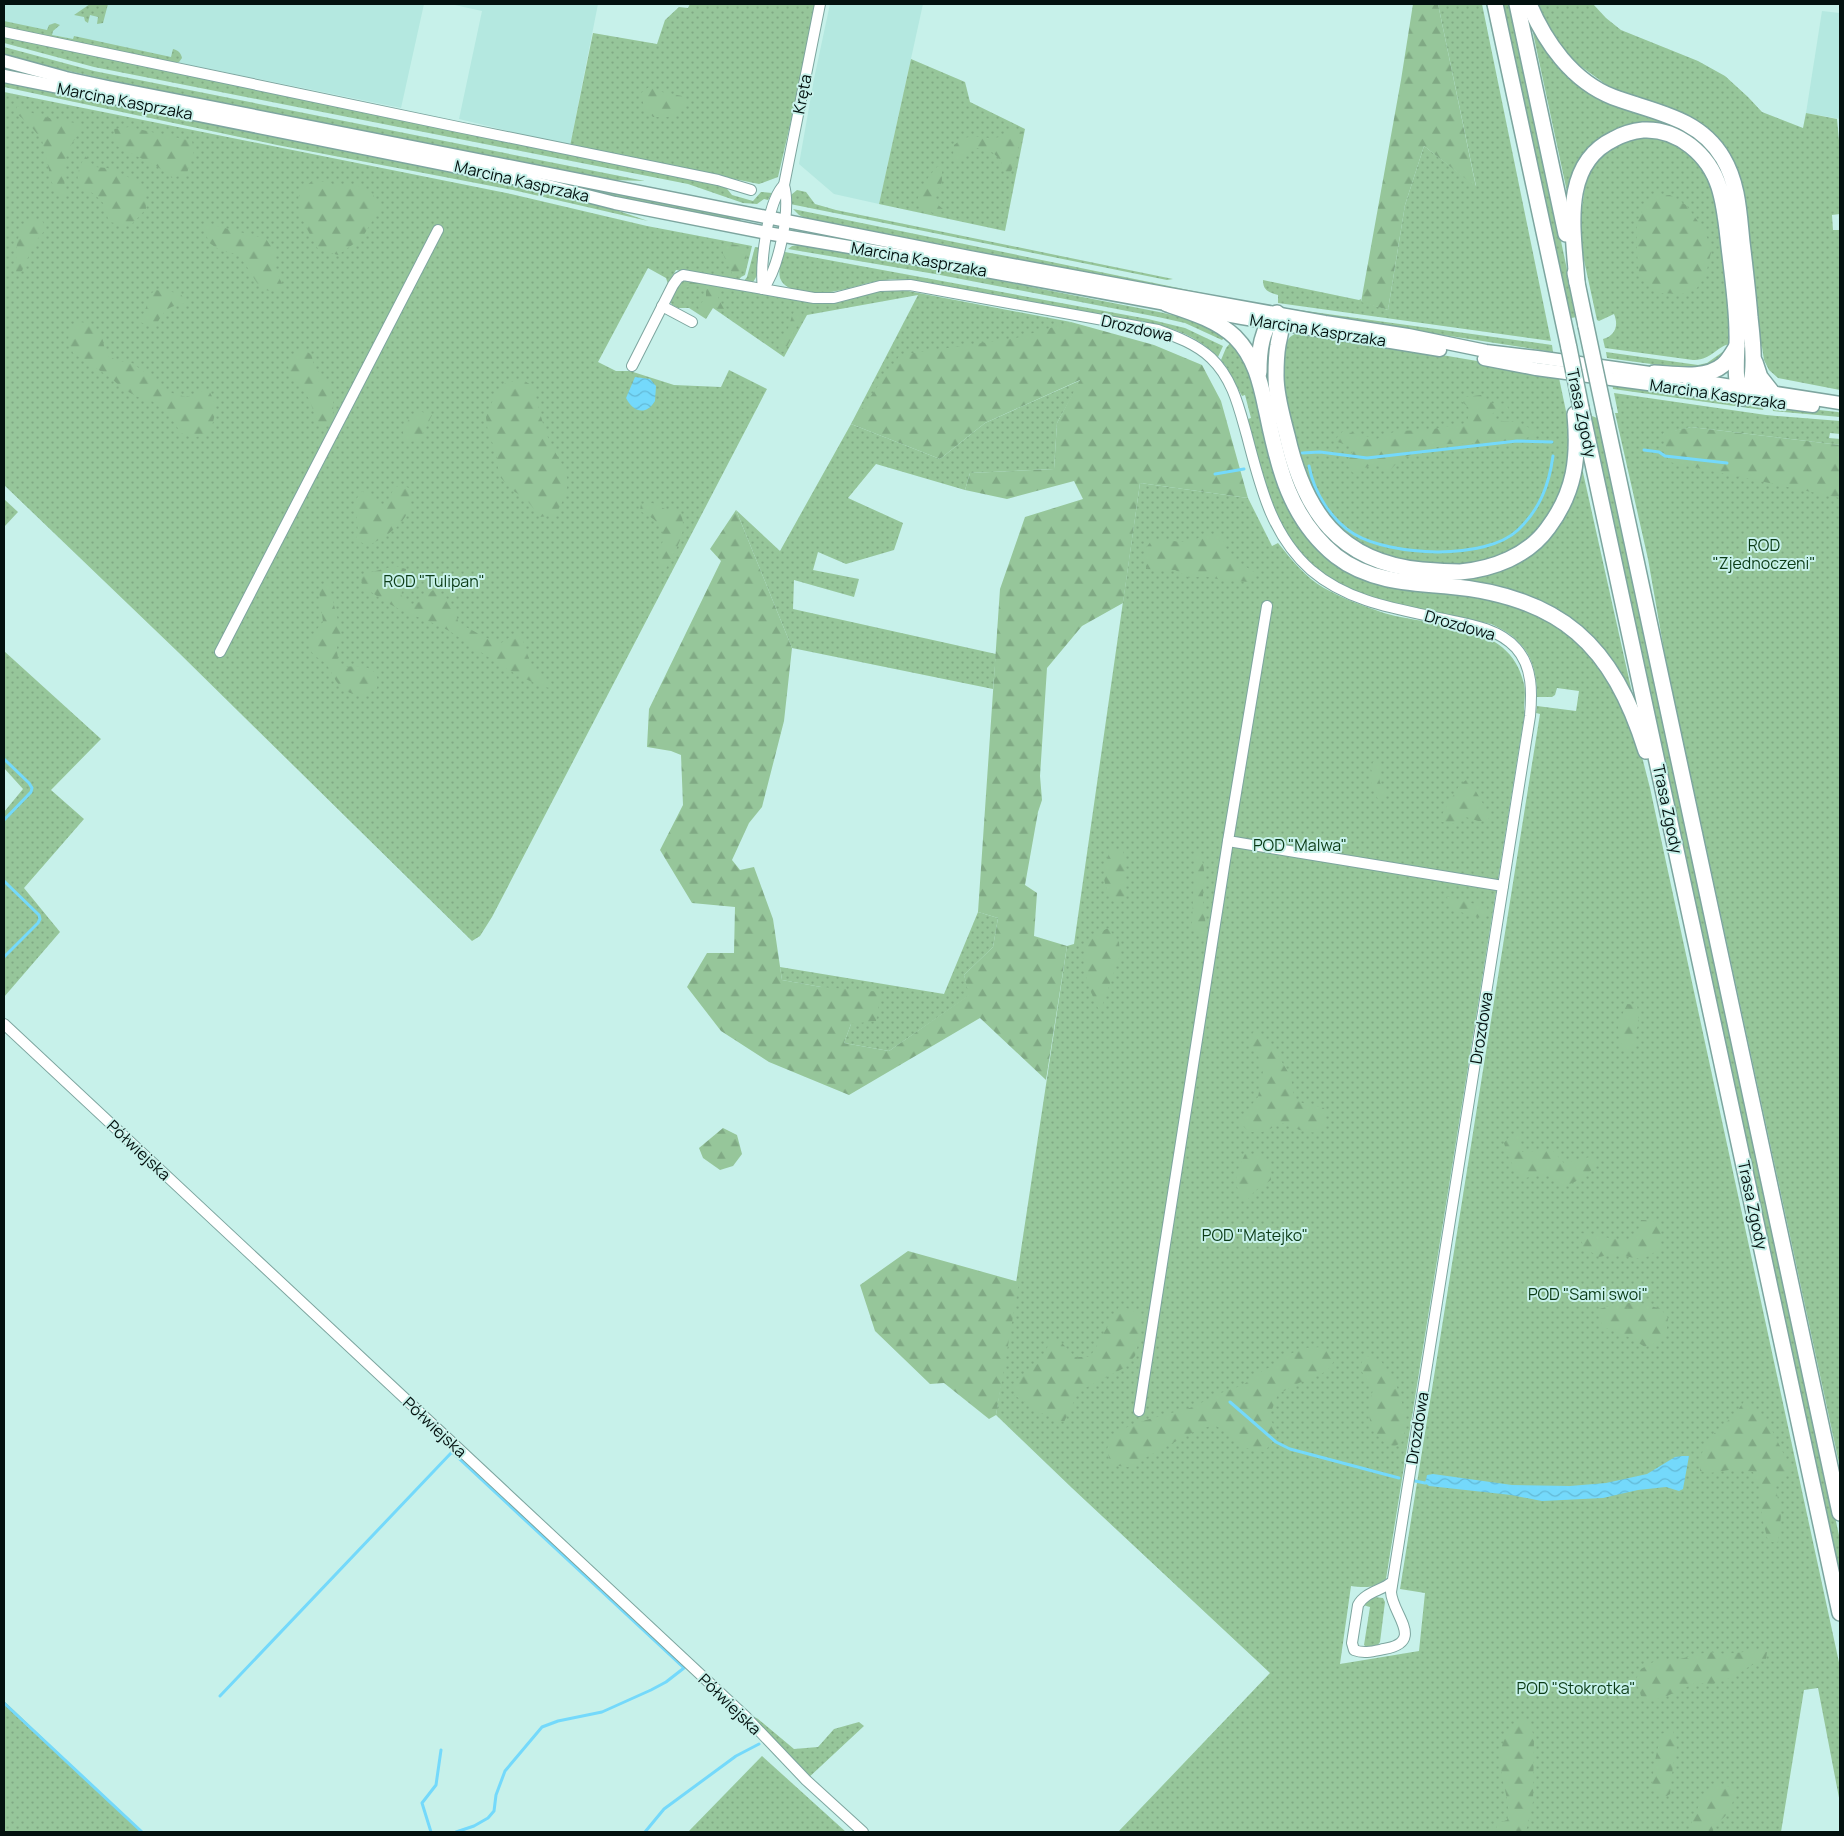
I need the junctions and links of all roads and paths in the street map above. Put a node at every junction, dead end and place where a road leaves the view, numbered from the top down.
1 (820, 4) edge
2 (1495, 4) edge
3 (1517, 4) edge
4 (1529, 4) edge
5 (4, 32) edge
6 (4, 61) edge
7 (4, 76) edge
8 (784, 185) junction
9 (751, 190) dead end
10 (769, 217) junction
11 (785, 220) junction
12 (438, 230) dead end
13 (767, 232) junction
14 (782, 236) junction
15 (1577, 283) junction
16 (763, 289) junction
17 (1168, 304) junction
18 (662, 306) junction
19 (1276, 320) junction
20 (692, 322) dead end
21 (1737, 346) junction
22 (1753, 349) junction
23 (632, 366) dead end
24 (1654, 374) junction
25 (1259, 376) junction
26 (1744, 391) junction
27 (1771, 391) junction
28 (1835, 402) edge
29 (1578, 408) junction
30 (1840, 411) edge
31 (1267, 606) dead end
32 (220, 652) dead end
33 (1228, 841) junction
34 (1674, 841) junction
35 (1503, 886) junction
36 (4, 1024) edge
37 (1139, 1411) dead end
38 (1840, 1513) edge
39 (1392, 1582) junction
40 (1840, 1613) edge
41 (863, 1832) edge

1 - 8 street, Kręta
2 - 29 highway, Trasa Zgody, bridge
3 - 15 highway, Trasa Zgody
4 - 22 highway
5 - 9 street
6 - 10 main road, Marcina Kasprzaka
7 - 13 main road, Marcina Kasprzaka
8 - 10 street, Kręta
8 - 11 street, Kręta
10 - 11 main road, Marcina Kasprzaka
10 - 13 street, Kręta
11 - 14 street, Kręta
11 - 19 main road, Marcina Kasprzaka
12 - 32 street
13 - 14 main road, Marcina Kasprzaka
13 - 16 street, Kręta
14 - 16 street, Kręta
14 - 17 main road, Marcina Kasprzaka
15 - 21 highway
15 - 38 highway, Trasa Zgody, bridge
16 - 18 street
16 - 35 street, Drozdowa
17 - 19 main road, Marcina Kasprzaka
17 - 25 highway
18 - 20 street
18 - 23 street
19 - 24 main road, Marcina Kasprzaka
19 - 25 highway
19 - 26 main road, Marcina Kasprzaka
19 - 29 highway
21 - 24 highway
21 - 26 highway
22 - 26 highway
22 - 27 highway
24 - 26 main road, Marcina Kasprzaka
25 - 34 highway
26 - 27 main road, Marcina Kasprzaka
26 - 30 main road, Marcina Kasprzaka
27 - 28 main road, Marcina Kasprzaka
29 - 34 highway, Trasa Zgody
31 - 33 street
33 - 35 street
33 - 37 street
34 - 40 highway, Trasa Zgody
35 - 39 street, Drozdowa
36 - 41 street, Półwiejska
39 - 39 street, Drozdowa

